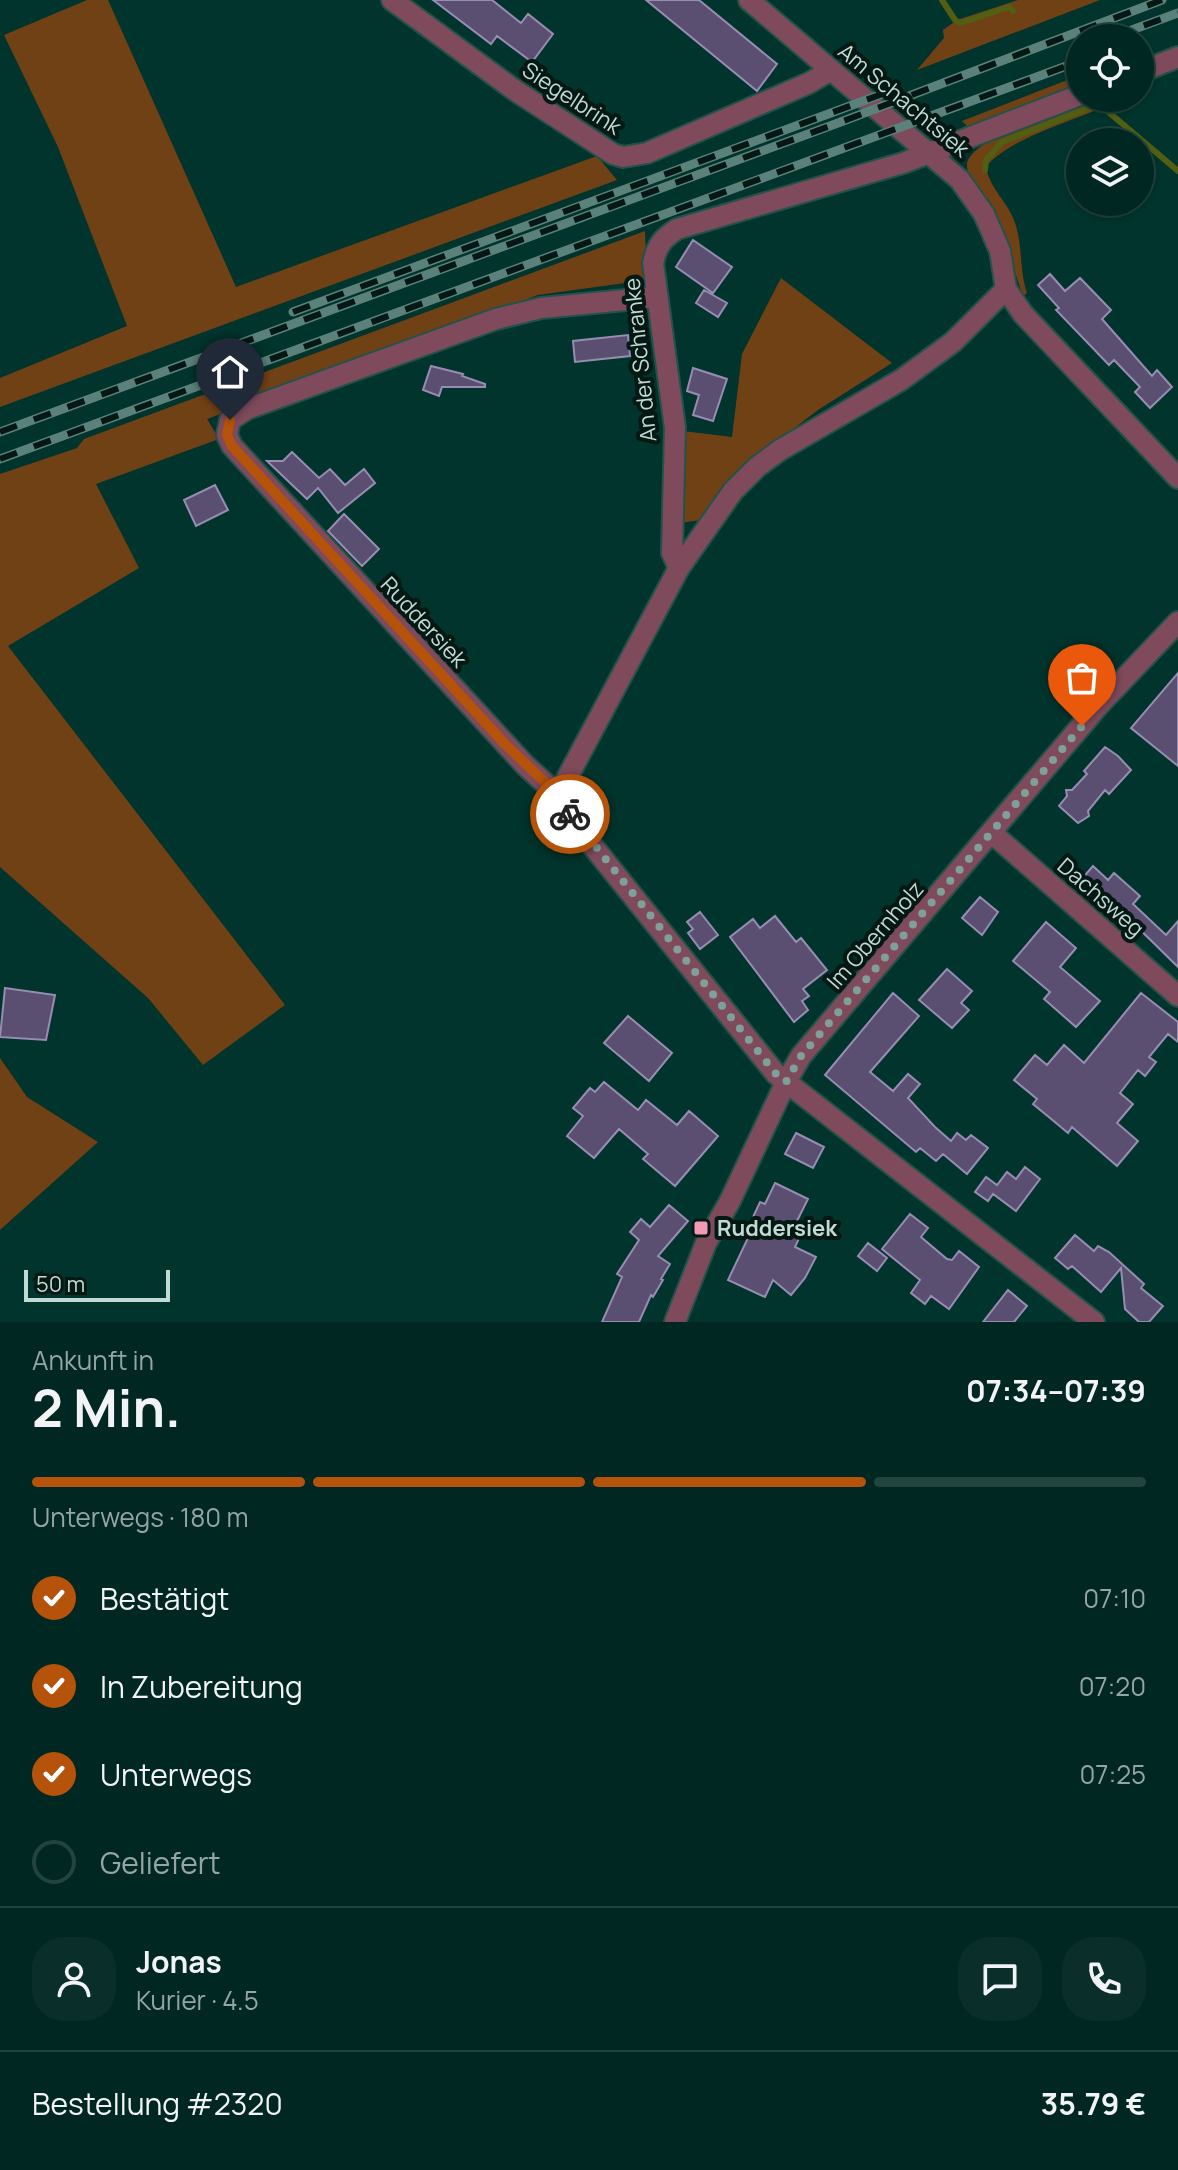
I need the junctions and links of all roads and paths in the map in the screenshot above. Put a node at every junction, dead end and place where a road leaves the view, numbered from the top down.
1 (392, 0) edge
2 (749, 0) edge
3 (1178, 57) edge
4 (1154, 66) edge
5 (831, 70) junction
6 (1066, 101) edge
7 (931, 153) junction
8 (1006, 289) junction
9 (657, 297) junction
10 (1178, 478) edge
11 (679, 568) junction
12 (1178, 622) edge
13 (558, 795) junction
14 (993, 834) junction
15 (1178, 996) edge
16 (786, 1082) junction
17 (675, 1322) edge
18 (1094, 1322) edge

1 - 5 street, Siegelbrink
2 - 5 street, Am Schachtsiek
3 - 4 street
5 - 7 street, Am Schachtsiek
6 - 7 street, An der Schranke
7 - 8 street, Am Schachtsiek
7 - 9 street, An der Schranke
8 - 10 street, Am Schachtsiek
8 - 11 street
9 - 11 street, An der Schranke
9 - 13 street, Ruddersiek
11 - 13 street
12 - 14 street, Im Obernholz
13 - 16 street, Ruddersiek
14 - 15 street, Dachsweg
14 - 16 street, Im Obernholz
16 - 17 street, Im Obernholz
16 - 18 street, Ruddersiek

